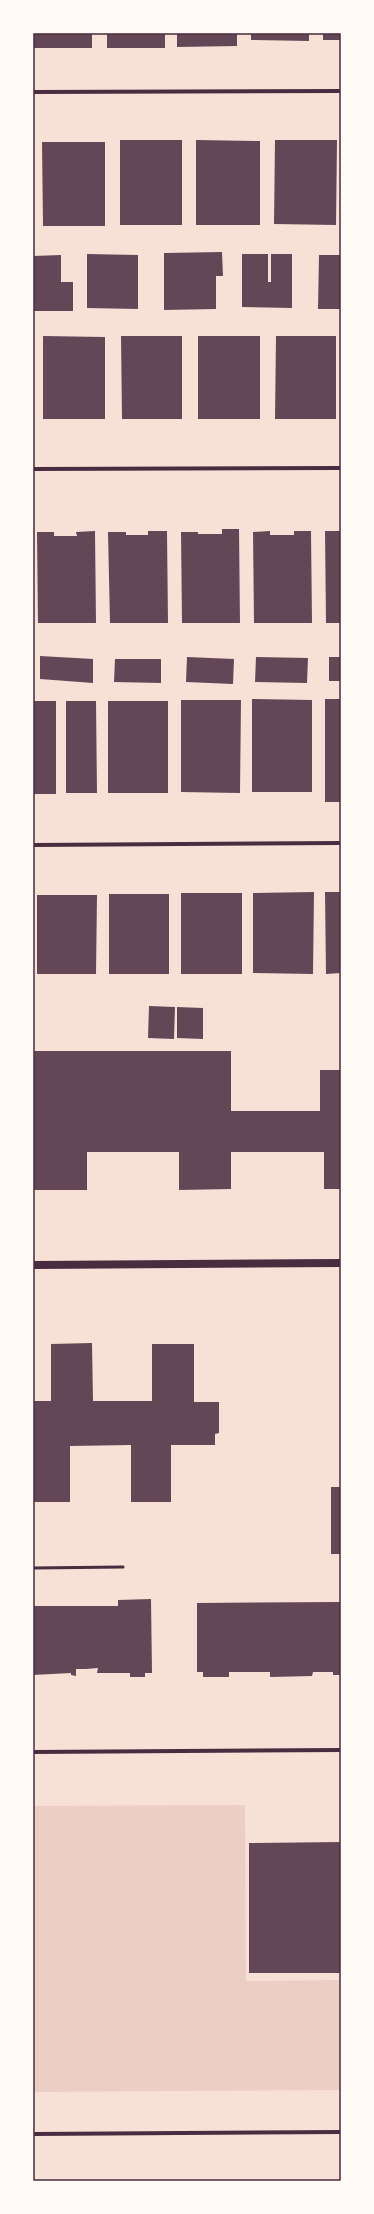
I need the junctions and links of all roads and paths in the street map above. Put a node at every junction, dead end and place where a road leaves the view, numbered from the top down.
1 (341, 91) edge
2 (33, 92) edge
3 (341, 468) edge
4 (33, 469) edge
5 (341, 844) edge
6 (33, 845) edge
7 (341, 1263) edge
8 (33, 1265) edge
9 (123, 1567) dead end
10 (33, 1568) edge
11 (341, 1750) edge
12 (33, 1752) edge
13 (341, 2132) edge
14 (33, 2134) edge

1 - 2 street
3 - 4 street
5 - 6 street
7 - 8 main road
9 - 10 lane
11 - 12 street
13 - 14 street

